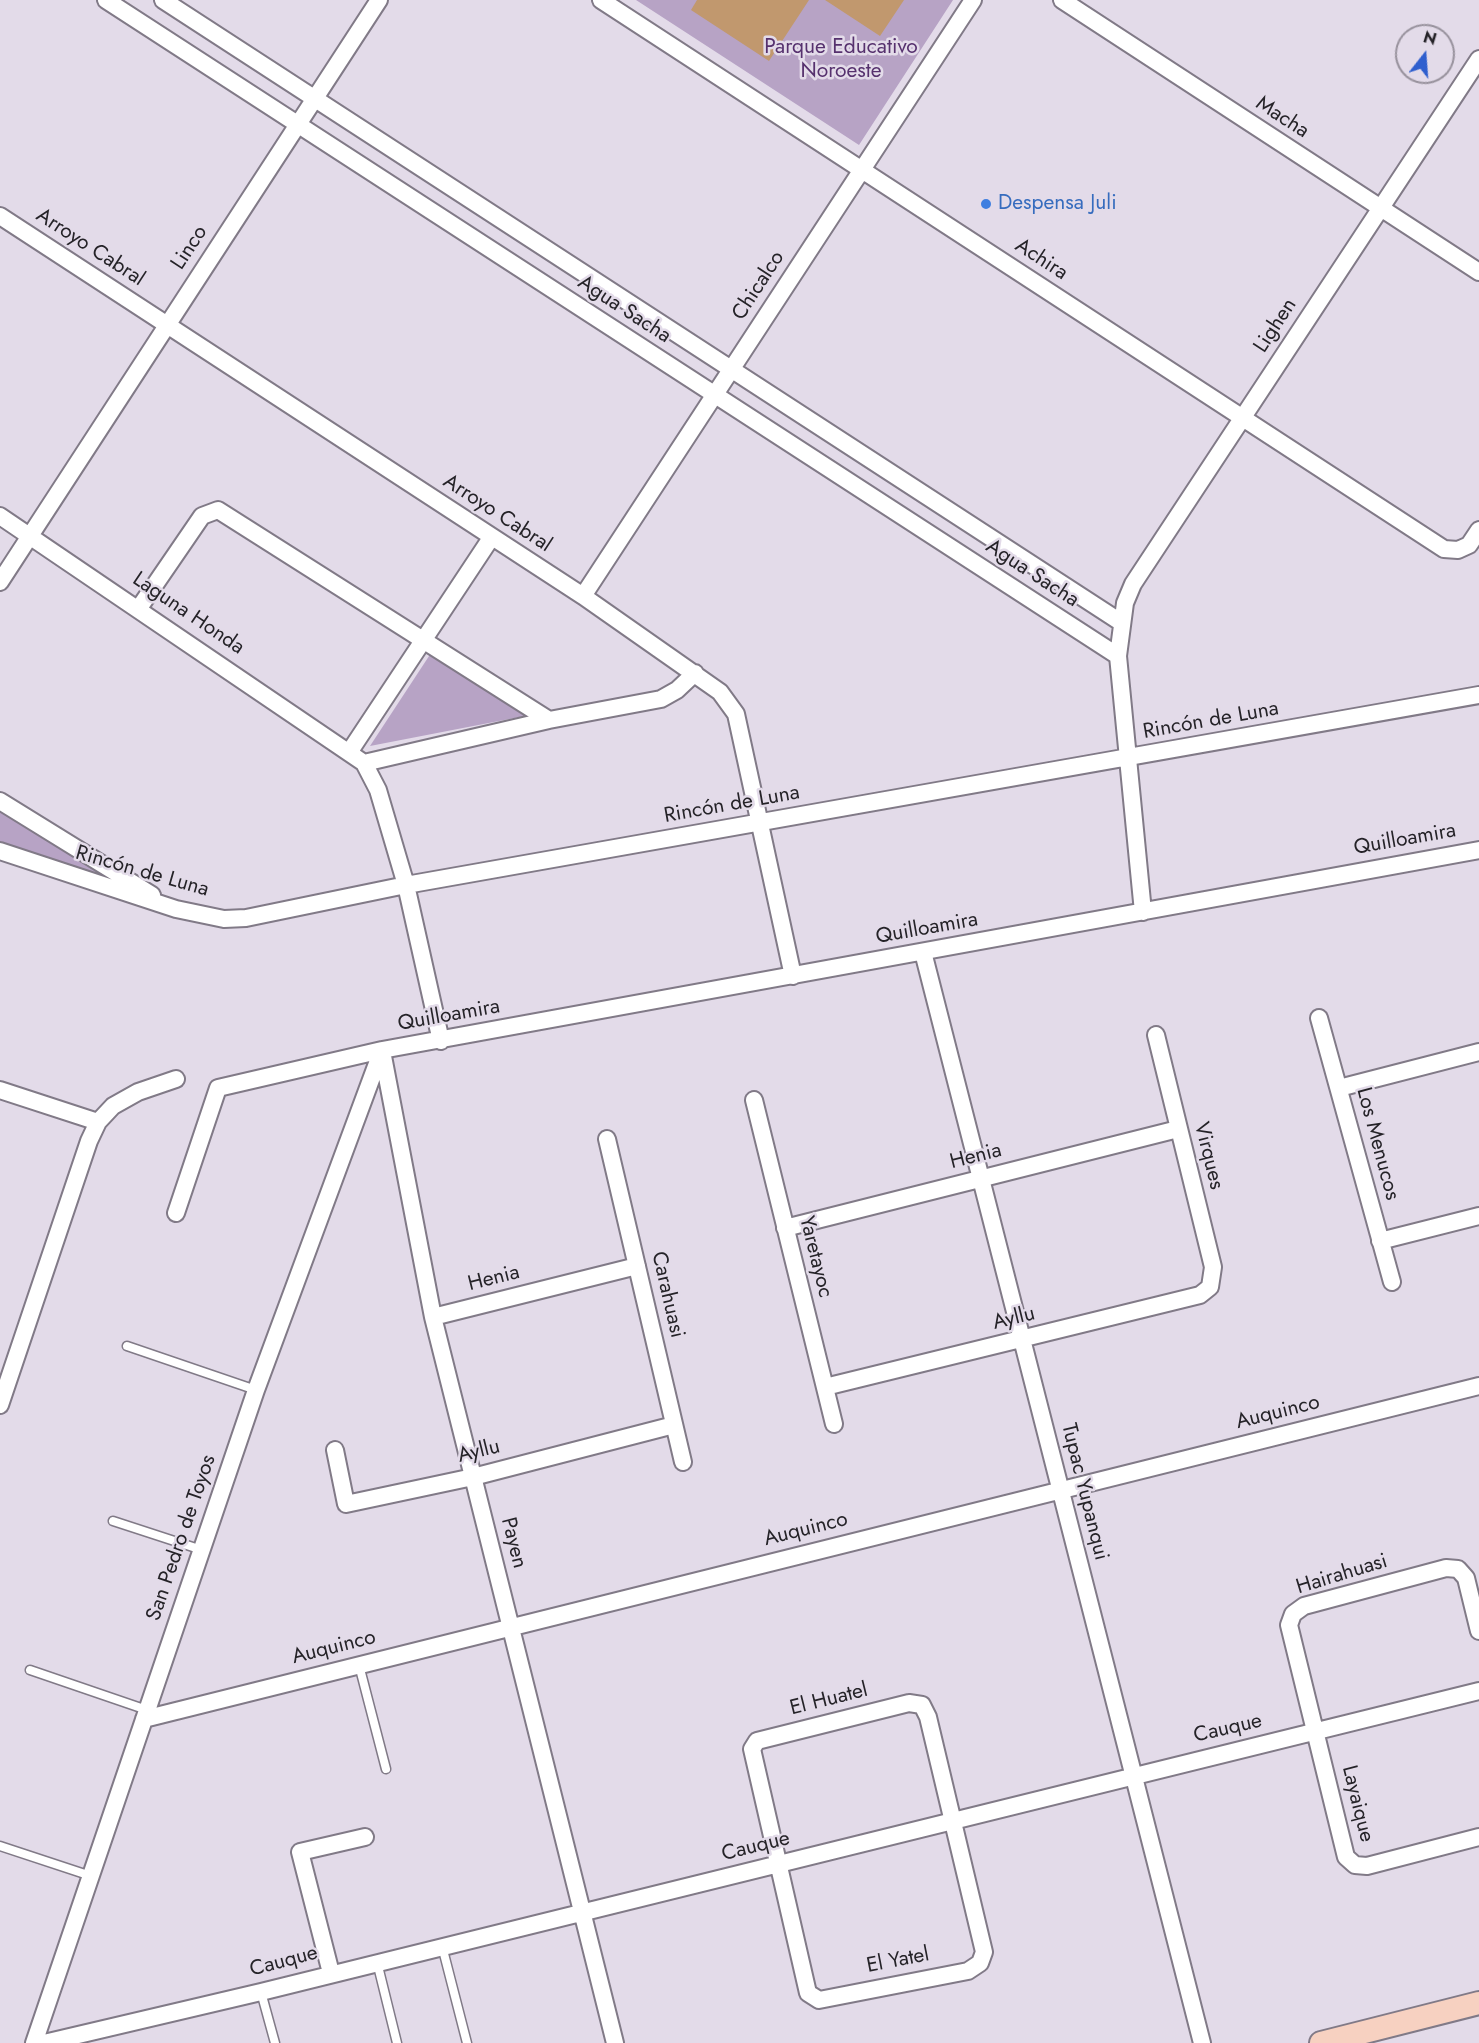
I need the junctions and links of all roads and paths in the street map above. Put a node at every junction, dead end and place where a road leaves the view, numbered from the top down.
1 (106, 0) edge
2 (164, 0) edge
3 (379, 0) edge
4 (601, 0) edge
5 (973, 0) edge
6 (1062, 0) edge
7 (1479, 59) edge
8 (315, 98) junction
9 (298, 124) junction
10 (862, 170) junction
11 (1380, 209) junction
12 (0, 216) edge
13 (1479, 272) edge
14 (166, 325) junction
15 (731, 370) junction
16 (714, 395) junction
17 (1243, 418) junction
18 (0, 516) edge
19 (1479, 530) edge
20 (30, 536) junction
21 (491, 538) junction
22 (0, 582) edge
23 (583, 596) junction
24 (139, 608) junction
25 (1122, 623) junction
26 (423, 641) junction
27 (1118, 657) junction
28 (695, 673) junction
29 (1479, 695) edge
30 (549, 720) junction
31 (350, 751) junction
32 (1129, 758) junction
33 (364, 762) junction
34 (0, 801) edge
35 (760, 823) junction
36 (1479, 850) edge
37 (0, 851) edge
38 (406, 885) junction
39 (176, 909) junction
40 (1143, 912) junction
41 (923, 952) junction
42 (793, 976) junction
43 (1319, 1018) dead end
44 (1156, 1035) dead end
45 (441, 1041) junction
46 (382, 1050) junction
47 (1479, 1052) edge
48 (176, 1079) dead end
49 (1339, 1088) junction
50 (0, 1090) edge
51 (753, 1100) dead end
52 (98, 1122) junction
53 (1178, 1129) junction
54 (607, 1139) dead end
55 (981, 1179) junction
56 (176, 1213) dead end
57 (1479, 1216) edge
58 (785, 1228) junction
59 (1380, 1241) junction
60 (636, 1266) junction
61 (1392, 1282) dead end
62 (1210, 1287) joint
63 (433, 1317) junction
64 (1022, 1340) junction
65 (127, 1346) dead end
66 (1479, 1386) edge
67 (825, 1387) junction
68 (256, 1390) junction
69 (0, 1405) edge
70 (834, 1424) dead end
71 (675, 1425) junction
72 (335, 1450) dead end
73 (683, 1462) dead end
74 (473, 1477) junction
75 (1060, 1490) junction
76 (113, 1521) dead end
77 (202, 1550) junction
78 (511, 1626) junction
79 (1479, 1630) edge
80 (359, 1665) junction
81 (30, 1670) dead end
82 (1479, 1691) edge
83 (146, 1715) junction
84 (1316, 1731) junction
85 (386, 1769) dead end
86 (1133, 1775) junction
87 (954, 1819) junction
88 (365, 1837) dead end
89 (1479, 1837) edge
90 (0, 1846) edge
91 (778, 1865) junction
92 (91, 1876) junction
93 (582, 1911) junction
94 (442, 1946) junction
95 (377, 1962) junction
96 (331, 1973) junction
97 (261, 1992) junction
98 (1479, 2003) edge
99 (95, 2038) edge
100 (34, 2043) edge
101 (44, 2043) edge
102 (275, 2043) edge
103 (397, 2043) edge
104 (467, 2043) edge
105 (615, 2043) edge
106 (1202, 2043) edge
107 (1321, 2043) edge

1 - 9 street, Agua Sacha
2 - 8 street, Agua Sacha
3 - 8 street, Linco
4 - 10 street, Achira
5 - 10 street, Chicalco
6 - 11 street, Macha
7 - 11 street, Lighen
8 - 9 street, Linco
8 - 15 street, Agua Sacha
9 - 14 street, Linco
9 - 16 street, Agua Sacha
10 - 15 street, Chicalco
10 - 17 street, Achira
11 - 13 street, Macha
11 - 17 street, Lighen
12 - 14 street, Arroyo Cabral
14 - 20 street, Linco
14 - 21 street, Arroyo Cabral
15 - 16 street, Chicalco
15 - 25 street, Agua Sacha
16 - 23 street, Chicalco
16 - 27 street, Agua Sacha
17 - 19 street, Achira
17 - 25 street, Lighen
18 - 20 street, Laguna Honda
20 - 22 street, Linco
20 - 24 street, Laguna Honda
21 - 23 street, Arroyo Cabral
21 - 26 street
23 - 28 street, Arroyo Cabral
24 - 26 street
24 - 31 street, Laguna Honda
25 - 27 street
26 - 30 street
26 - 31 street
27 - 32 street
28 - 30 street
28 - 35 street, Arroyo Cabral
29 - 32 street, Rincón de Luna
30 - 33 street
31 - 33 street, Laguna Honda
32 - 35 street, Rincón de Luna
32 - 40 street
33 - 38 street
34 - 39 street
35 - 38 street, Rincón de Luna
35 - 42 street, Arroyo Cabral
36 - 40 street, Quilloamira
37 - 39 street, Rincón de Luna
38 - 39 street, Rincón de Luna
38 - 45 street
40 - 41 street, Quilloamira
41 - 42 street, Quilloamira
41 - 55 street, Tupac Yupanqui
42 - 45 street, Quilloamira
43 - 49 street, Los Menucos
44 - 53 street, Virques
45 - 46 street, Quilloamira
46 - 56 street, Quilloamira
46 - 63 street, Payen
46 - 68 street, San Pedro de Toyos
47 - 49 street
48 - 52 street
49 - 59 street, Los Menucos
50 - 52 street
51 - 58 street, Yaretayoc
52 - 69 street
53 - 55 street, Henia
53 - 62 street, Virques
54 - 60 street, Carahuasi
55 - 58 street, Henia
55 - 64 street, Tupac Yupanqui
57 - 59 street
58 - 67 street, Yaretayoc
59 - 61 street, Los Menucos
60 - 63 street, Henia
60 - 71 street, Carahuasi
62 - 64 street, Ayllu
63 - 74 street, Payen
64 - 67 street, Ayllu
64 - 75 street, Tupac Yupanqui
65 - 68 lane
66 - 75 street, Auquinco
67 - 70 street, Yaretayoc
68 - 77 street, San Pedro de Toyos
71 - 73 street, Carahuasi
71 - 74 street, Ayllu
72 - 74 street, Ayllu
74 - 78 street, Payen
75 - 78 street, Auquinco
75 - 86 street, Tupac Yupanqui
76 - 77 lane
77 - 83 street, San Pedro de Toyos
78 - 80 street, Auquinco
78 - 93 street, Payen
79 - 84 street, Hairahuasi
80 - 83 street, Auquinco
80 - 85 lane
81 - 83 lane
82 - 84 street, Cauque
83 - 92 street, San Pedro de Toyos
84 - 86 street, Cauque
84 - 89 street, Layaique
86 - 87 street, Cauque
86 - 106 street, Tupac Yupanqui
87 - 91 street, Cauque
87 - 91 street, El Huatel
87 - 91 street, El Yatel
88 - 96 street
90 - 92 lane
91 - 93 street, Cauque
92 - 100 street, San Pedro de Toyos
93 - 94 street, Cauque
93 - 105 street, Payen
94 - 95 street, Cauque
94 - 104 lane
95 - 96 street, Cauque
95 - 103 lane
96 - 97 street, Cauque
97 - 99 street, Cauque
97 - 102 lane
98 - 107 main road
99 - 101 street, Cauque

